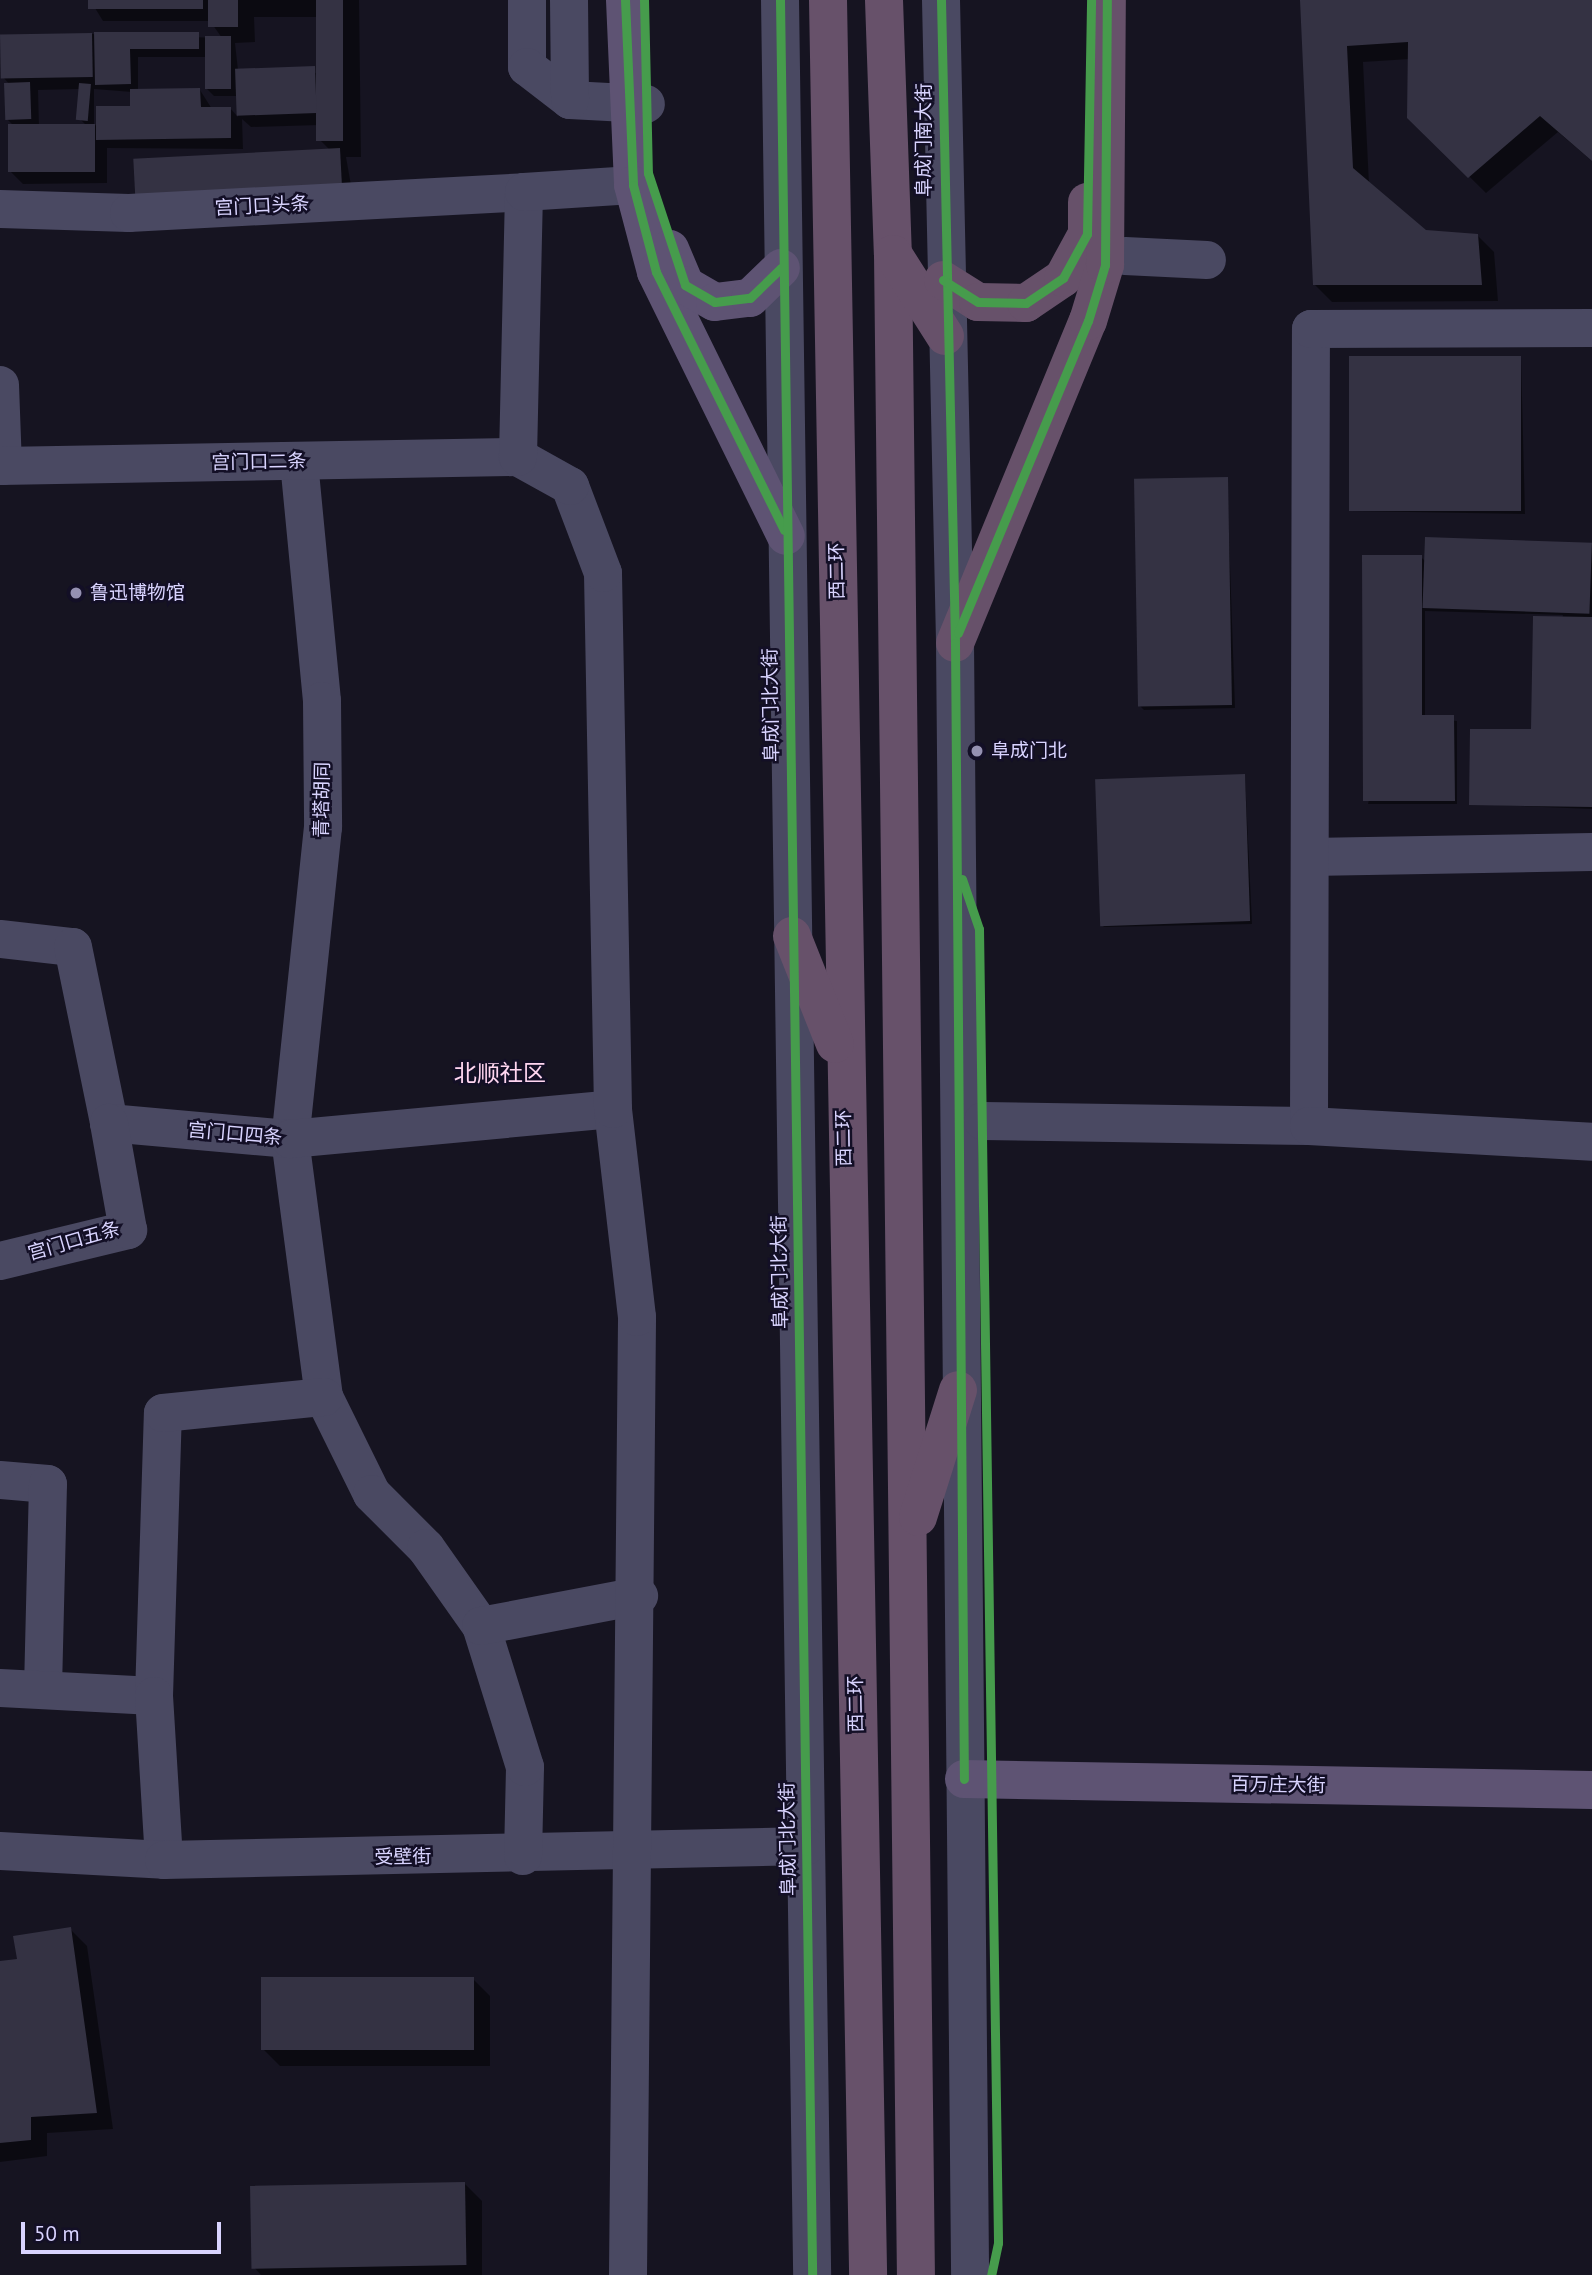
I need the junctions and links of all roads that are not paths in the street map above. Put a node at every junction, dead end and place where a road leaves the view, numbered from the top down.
1 (527, 0) edge
2 (569, 0) edge
3 (625, 0) edge
4 (643, 0) edge
5 (779, 0) edge
6 (828, 0) edge
7 (884, 0) edge
8 (941, 0) edge
9 (1091, 0) edge
10 (1107, 0) edge
11 (570, 100) junction
12 (637, 104) junction
13 (633, 185) junction
14 (524, 192) junction
15 (0, 209) edge
16 (892, 254) junction
17 (1125, 256) dead end
18 (1207, 260) dead end
19 (781, 268) junction
20 (943, 280) junction
21 (1592, 328) edge
22 (945, 336) junction
23 (0, 385) edge
24 (518, 457) junction
25 (299, 462) junction
26 (2, 466) edge
27 (786, 536) junction
28 (955, 643) junction
29 (1592, 852) edge
30 (1310, 857) junction
31 (792, 936) junction
32 (0, 939) edge
33 (843, 1063) junction
34 (613, 1109) junction
35 (983, 1121) dead end
36 (109, 1123) junction
37 (1309, 1126) junction
38 (290, 1139) junction
39 (1592, 1142) edge
40 (0, 1261) edge
41 (958, 1390) junction
42 (324, 1397) junction
43 (0, 1480) edge
44 (908, 1549) junction
45 (639, 1596) junction
46 (481, 1626) junction
47 (0, 1688) edge
48 (43, 1690) junction
49 (154, 1696) junction
50 (964, 1779) junction
51 (1592, 1790) edge
52 (806, 1846) junction
53 (0, 1851) edge
54 (630, 1852) junction
55 (523, 1856) junction
56 (164, 1860) junction
57 (914, 2188) junction
58 (866, 2189) junction
59 (628, 2275) edge
60 (812, 2275) edge
61 (857, 2275) edge
62 (867, 2275) edge
63 (916, 2275) edge
64 (932, 2275) edge
65 (970, 2275) edge

1 - 11 street
2 - 11 street
3 - 12 main road
4 - 12 main road
5 - 19 street
6 - 33 highway, 西二环
7 - 16 highway
8 - 20 street, 阜成门南大街
9 - 20 highway
10 - 28 highway
11 - 12 street
12 - 13 main road
12 - 19 main road
13 - 14 street, 宫门口头条
13 - 27 main road
14 - 15 street, 宫门口头条
14 - 24 street
16 - 22 highway
16 - 44 highway
17 - 18 street
19 - 27 street, 阜成门北大街
20 - 22 street
21 - 30 street
22 - 28 street
23 - 26 street
24 - 25 street, 宫门口二条
24 - 34 street
25 - 26 street, 宫门口二条
25 - 38 street, 青塔胡同
27 - 31 street, 阜成门北大街
28 - 41 street
29 - 30 street
30 - 37 street
31 - 33 highway
31 - 52 street, 阜成门北大街
32 - 36 street
33 - 58 highway, 西二环
34 - 38 street, 宫门口四条
34 - 45 street
35 - 37 street
36 - 38 street, 宫门口四条
36 - 40 street, 宫门口五条
37 - 39 street
38 - 42 street, 青塔胡同
41 - 44 highway
41 - 50 street
42 - 46 street, 青塔胡同
42 - 49 street
43 - 48 street
44 - 57 highway
45 - 46 street
45 - 54 street
46 - 55 street, 青塔胡同
47 - 48 street
48 - 49 street
49 - 56 street
50 - 51 main road, 百万庄大街
50 - 65 street
52 - 54 street, 受壁街
52 - 60 street, 阜成门北大街
53 - 56 street, 受壁街
54 - 55 street, 受壁街
54 - 59 street
55 - 56 street, 受壁街
57 - 63 highway
57 - 64 highway
58 - 61 highway
58 - 62 highway, 西二环

